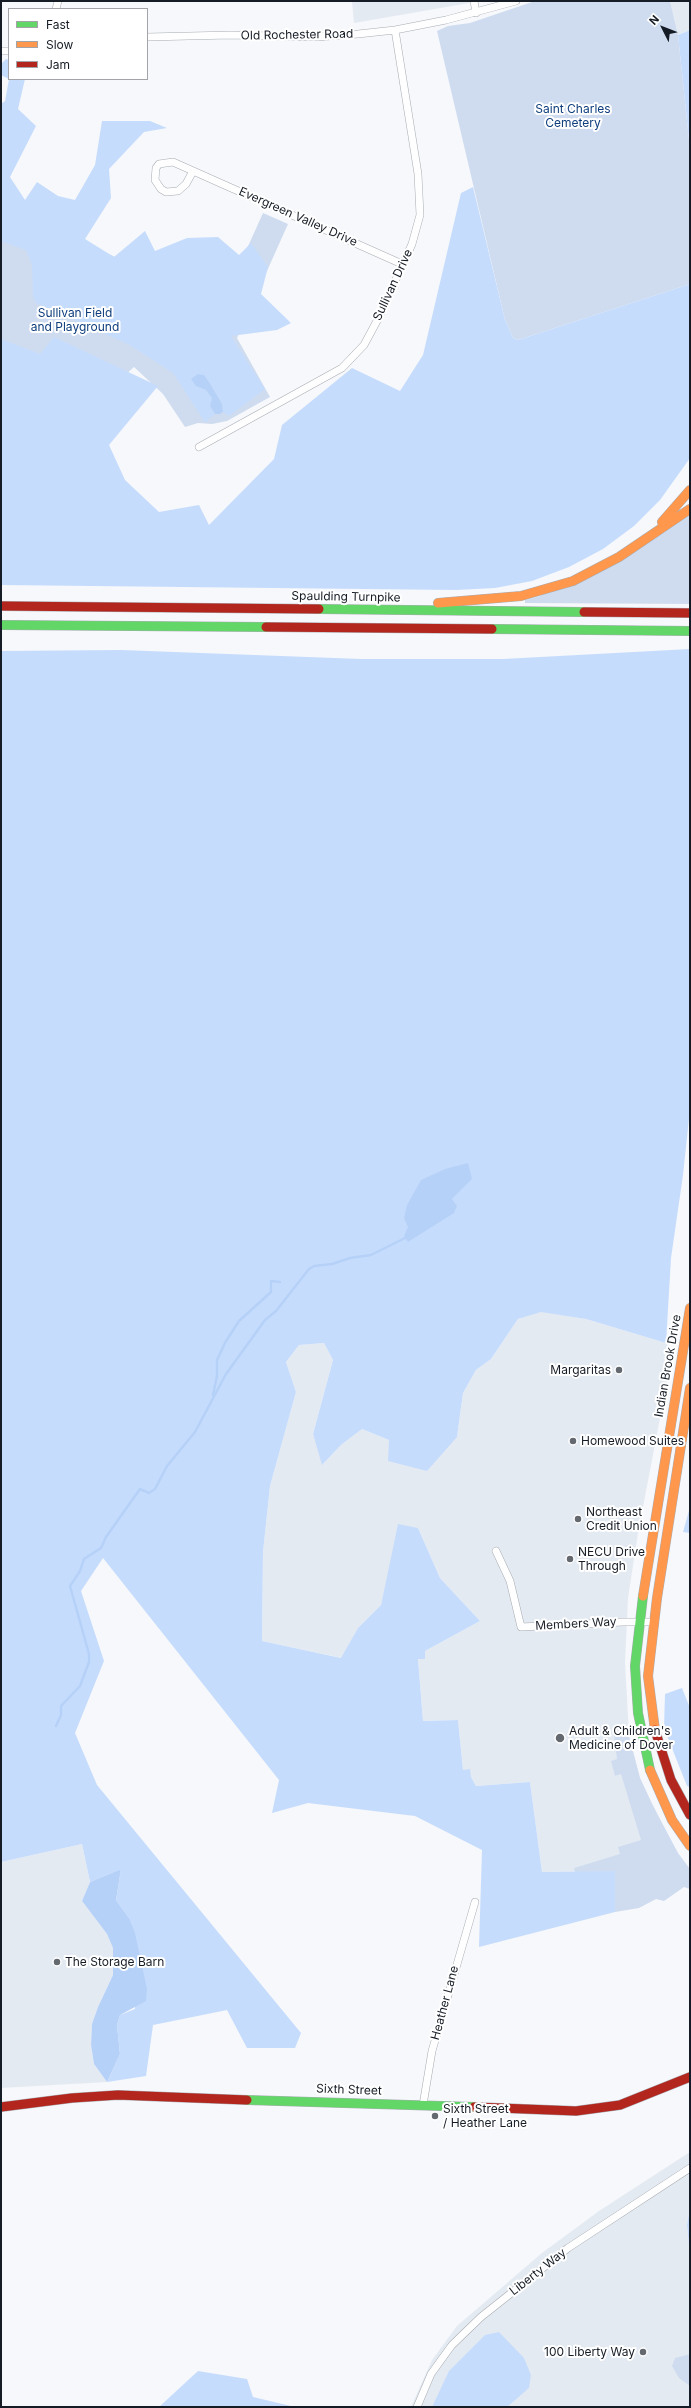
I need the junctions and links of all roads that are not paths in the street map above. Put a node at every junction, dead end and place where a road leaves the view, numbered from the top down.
1 (474, 1) edge
2 (516, 1) edge
3 (476, 13) junction
4 (395, 30) junction
5 (148, 37) edge
6 (193, 171) junction
7 (402, 264) junction
8 (199, 447) dead end
9 (690, 490) edge
10 (690, 509) edge
11 (650, 536) junction
12 (1, 606) edge
13 (408, 610) junction
14 (690, 613) edge
15 (1, 625) edge
16 (690, 631) edge
17 (690, 1308) edge
18 (690, 1388) edge
19 (496, 1551) dead end
20 (639, 1622) junction
21 (654, 1622) junction
22 (690, 1815) edge
23 (690, 1846) edge
24 (475, 1902) dead end
25 (690, 2077) edge
26 (423, 2105) junction
27 (1, 2107) edge
28 (690, 2168) edge
29 (417, 2407) edge

1 - 3 street
2 - 3 street, Old Rochester Road
3 - 4 street, Old Rochester Road
4 - 5 street, Old Rochester Road
4 - 7 street, Sullivan Drive
6 - 6 street, Evergreen Valley Drive
6 - 7 street, Evergreen Valley Drive
7 - 8 street, Sullivan Drive
9 - 11 main road
10 - 11 main road
11 - 13 main road
12 - 13 main road, Spaulding Turnpike
13 - 14 main road, Spaulding Turnpike
15 - 16 main road
17 - 20 main road, Indian Brook Drive
18 - 21 main road
19 - 20 street, Members Way
20 - 21 street
20 - 23 main road, Indian Brook Drive
21 - 22 main road
24 - 26 street, Heather Lane
25 - 26 main road, Sixth Street
26 - 27 main road, Sixth Street
28 - 29 street, Liberty Way

